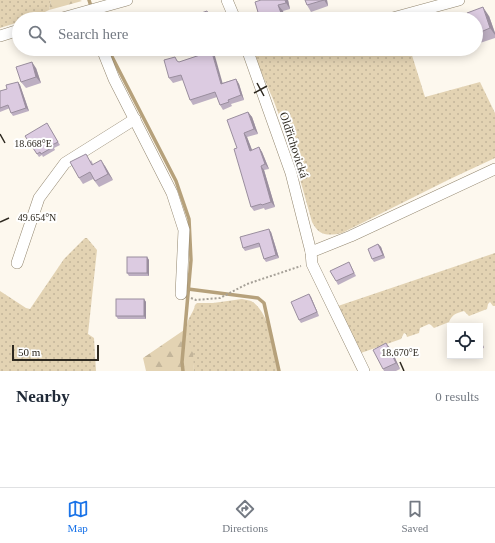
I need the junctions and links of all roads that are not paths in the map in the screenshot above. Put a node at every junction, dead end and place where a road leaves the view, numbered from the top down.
1 (127, 0) edge
2 (227, 0) edge
3 (459, 0) edge
4 (96, 12) edge
5 (232, 12) edge
6 (415, 12) edge
7 (12, 32) edge
8 (0, 36) edge
9 (105, 56) edge
10 (249, 56) edge
11 (135, 119) junction
12 (495, 169) edge
13 (312, 252) junction
14 (17, 263) dead end
15 (181, 294) road end
16 (364, 371) edge

1 - 4 street
2 - 5 street
3 - 6 street
7 - 8 street
9 - 11 street
10 - 13 street, Oldřichovická
11 - 14 street
11 - 15 street
12 - 13 street
13 - 16 street, Oldřichovická

